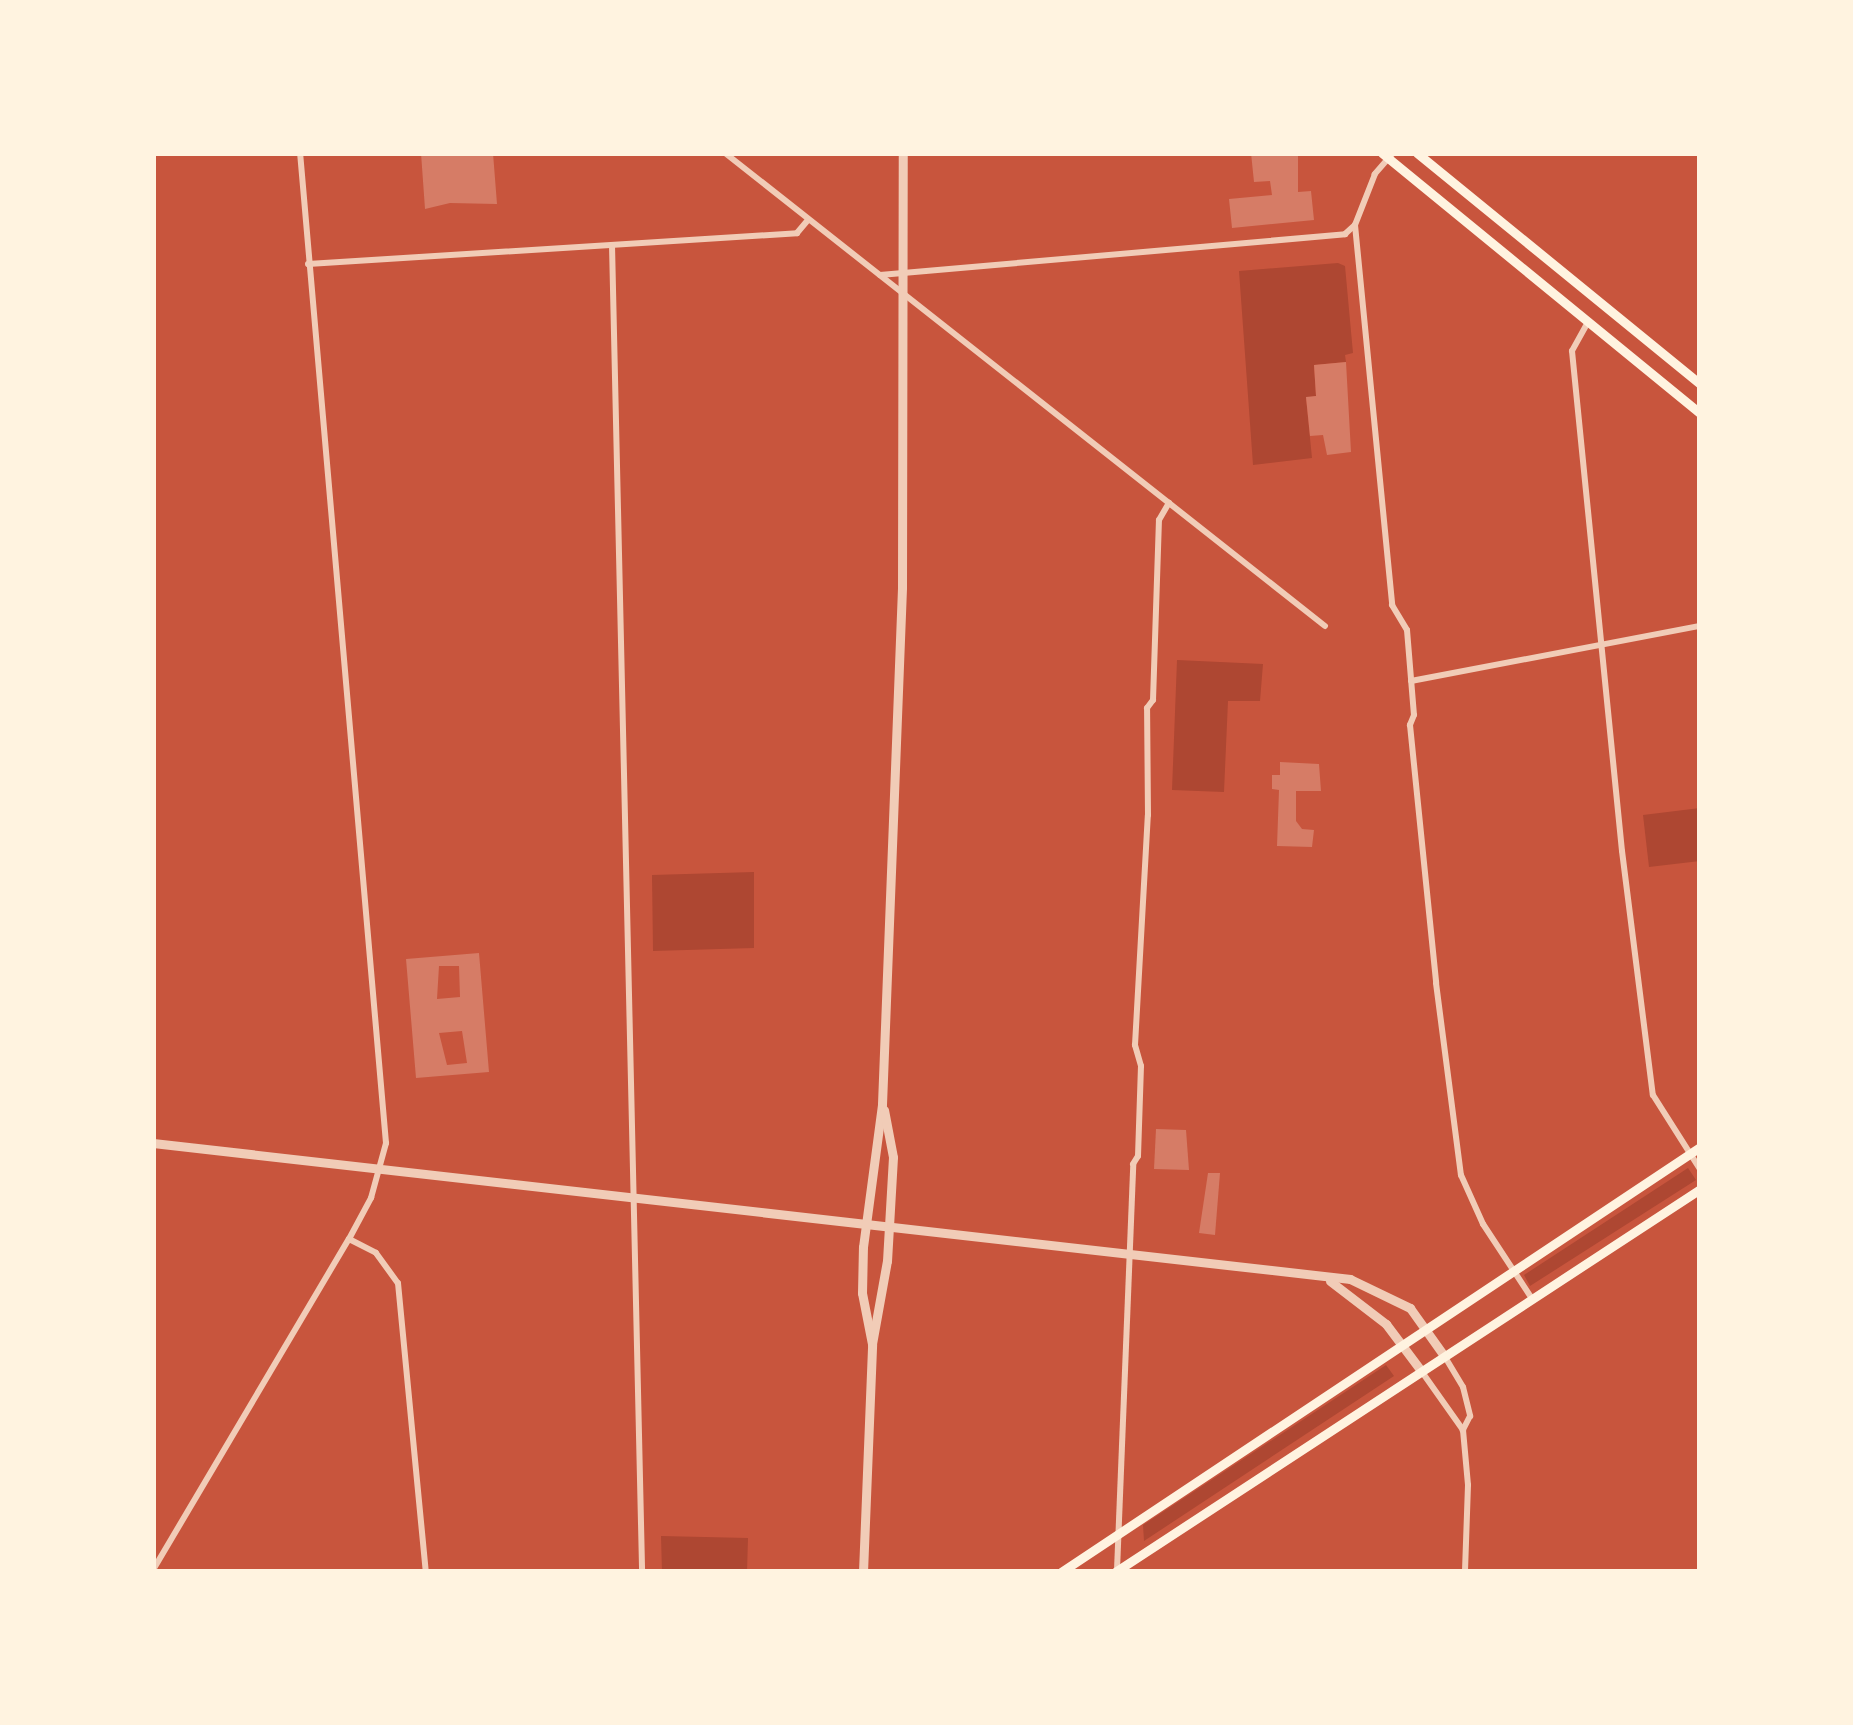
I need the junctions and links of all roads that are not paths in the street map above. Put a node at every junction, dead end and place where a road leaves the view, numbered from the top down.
1 (300, 153) edge
2 (724, 153) edge
3 (1417, 153) edge
4 (901, 155) edge
5 (1388, 155) edge
6 (807, 220) junction
7 (1355, 225) junction
8 (612, 245) junction
9 (308, 264) junction
10 (903, 274) junction
11 (880, 275) junction
12 (903, 294) junction
13 (1588, 322) junction
14 (1700, 384) edge
15 (1700, 413) edge
16 (1169, 503) junction
17 (1325, 626) dead end
18 (1700, 626) edge
19 (1600, 646) junction
20 (1411, 680) junction
21 (882, 1105) junction
22 (153, 1143) edge
23 (1695, 1151) edge
24 (382, 1168) junction
25 (1700, 1168) edge
26 (1700, 1189) edge
27 (634, 1197) junction
28 (865, 1224) junction
29 (889, 1226) junction
30 (349, 1239) junction
31 (1130, 1254) junction
32 (1513, 1270) junction
33 (1330, 1281) junction
34 (1532, 1300) junction
35 (1426, 1327) junction
36 (1401, 1342) junction
37 (872, 1344) junction
38 (1445, 1357) junction
39 (1422, 1372) junction
40 (1463, 1430) junction
41 (1118, 1530) junction
42 (153, 1570) edge
43 (426, 1572) edge
44 (642, 1572) edge
45 (862, 1572) edge
46 (1061, 1572) edge
47 (1116, 1572) edge
48 (1465, 1572) edge

1 - 9 street
2 - 6 street
3 - 14 main road
4 - 10 street
5 - 7 street
5 - 13 main road
6 - 8 street
6 - 11 street
7 - 10 street
7 - 20 street
8 - 9 street
8 - 27 street
9 - 24 street
10 - 11 street
10 - 12 street
11 - 12 street
12 - 16 street
12 - 21 street
13 - 15 main road
13 - 19 street
16 - 17 street
16 - 31 street
18 - 19 street
19 - 20 street
19 - 23 street
20 - 32 street
21 - 28 street
21 - 29 street
22 - 24 street
23 - 25 street
23 - 32 main road
24 - 27 street
24 - 30 street
26 - 34 main road
27 - 28 street
27 - 44 street
28 - 29 street
28 - 37 street
29 - 31 street
29 - 37 street
30 - 42 street
30 - 43 street
31 - 33 street
31 - 41 street
32 - 34 street
32 - 35 main road
33 - 35 street
33 - 36 street
34 - 38 main road
35 - 36 main road
35 - 38 street
36 - 39 street
36 - 41 main road
37 - 45 street
38 - 39 main road
38 - 40 street
39 - 40 street
39 - 47 main road
40 - 48 street
41 - 46 main road
41 - 47 street

